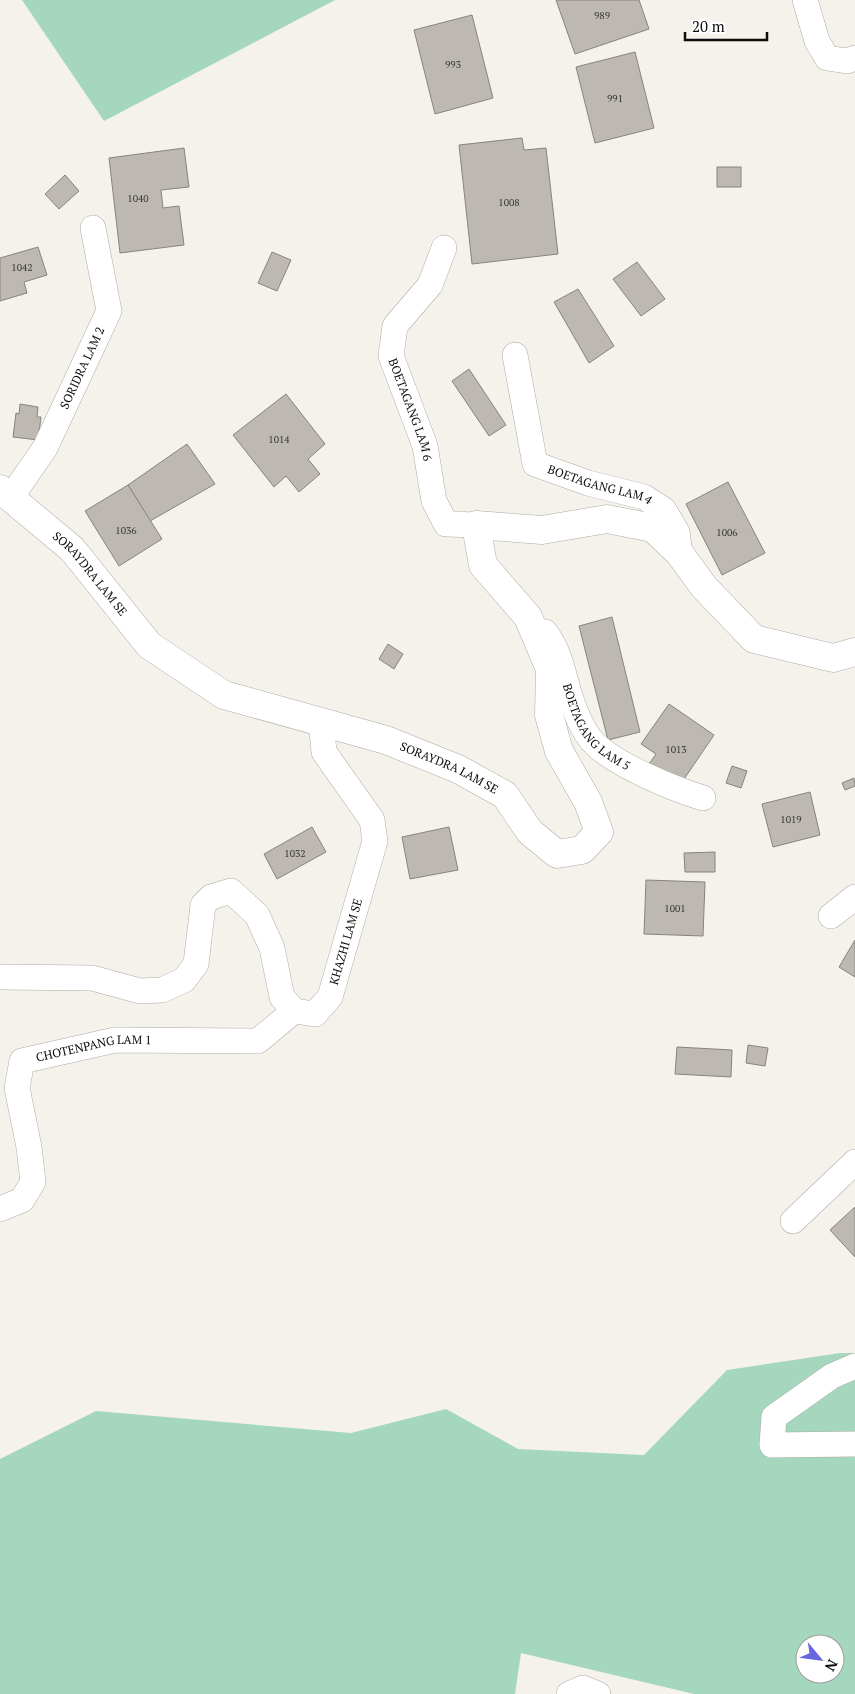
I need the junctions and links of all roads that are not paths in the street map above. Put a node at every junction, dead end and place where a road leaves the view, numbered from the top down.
1 (805, 0) edge
2 (855, 58) edge
3 (93, 228) dead end
4 (444, 248) dead end
5 (516, 356) dead end
6 (5, 493) edge
7 (476, 525) junction
8 (680, 554) junction
9 (528, 617) junction
10 (855, 652) edge
11 (321, 721) junction
12 (703, 798) dead end
13 (855, 897) edge
14 (832, 916) dead end
15 (0, 977) edge
16 (294, 1011) junction
17 (855, 1162) edge
18 (0, 1209) edge
19 (792, 1220) dead end
20 (855, 1366) edge
21 (855, 1444) edge
22 (569, 1694) edge
23 (598, 1694) edge

1 - 2 street
3 - 6 street, SORIDRA LAM 2
4 - 7 street, BOETAGANG LAM 6
5 - 8 street, BOETAGANG LAM 4
6 - 11 street, SORAYDRA LAM SE
7 - 8 street
7 - 9 street, SORAYDRA LAM SE
8 - 10 street
9 - 11 street, SORAYDRA LAM SE
9 - 12 street, BOETAGANG LAM 5
11 - 16 street, KHAZHI LAM SE
13 - 14 street
15 - 16 street
16 - 18 street, CHOTENPANG LAM 1
17 - 19 street
20 - 21 street
22 - 23 street

